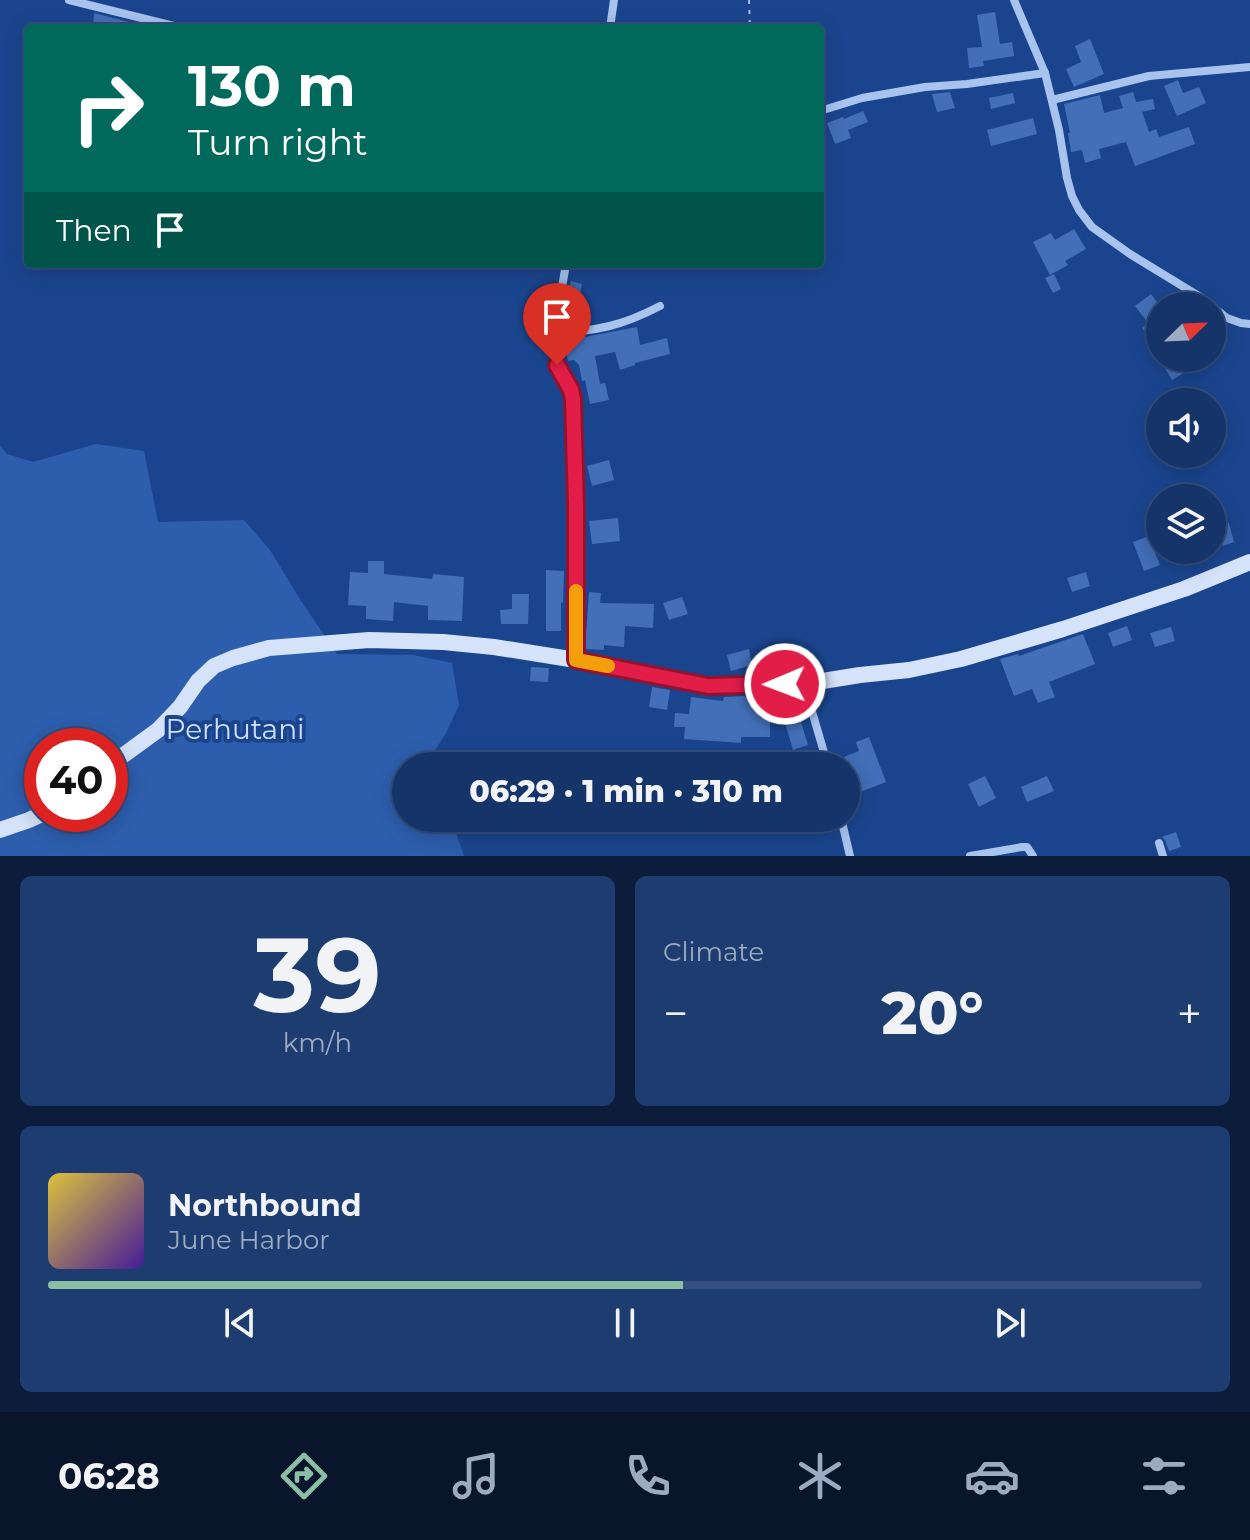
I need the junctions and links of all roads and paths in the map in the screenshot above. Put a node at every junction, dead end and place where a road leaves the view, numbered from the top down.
1 (69, 0) edge
2 (614, 0) edge
3 (749, 0) edge
4 (1014, 0) edge
5 (166, 24) edge
6 (611, 24) edge
7 (750, 24) edge
8 (1250, 67) edge
9 (1045, 73) junction
10 (1052, 100) junction
11 (824, 110) edge
12 (565, 268) edge
13 (660, 306) dead end
14 (1250, 324) edge
15 (554, 333) junction
16 (1250, 562) edge
17 (576, 660) junction
18 (804, 684) junction
19 (128, 752) edge
20 (824, 752) edge
21 (24, 822) edge
22 (0, 830) edge
23 (844, 832) edge
24 (1159, 843) dead end
25 (850, 856) edge
26 (970, 856) edge
27 (1033, 856) edge
28 (1163, 856) edge

1 - 5 street
2 - 6 street
3 - 7 path
4 - 9 street
8 - 10 street
9 - 10 street
9 - 11 street
10 - 14 street
12 - 15 street
13 - 15 street
15 - 17 street
16 - 18 street
17 - 18 street
17 - 19 street
18 - 20 street
21 - 22 street
23 - 25 street
24 - 28 street
26 - 27 street

